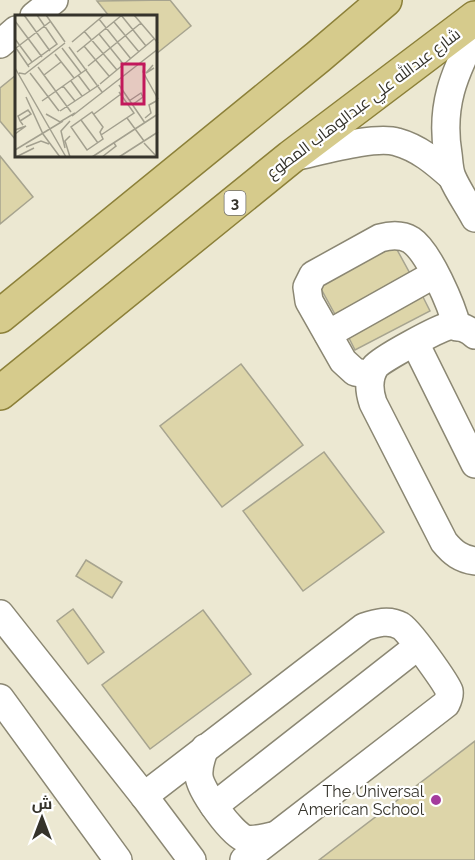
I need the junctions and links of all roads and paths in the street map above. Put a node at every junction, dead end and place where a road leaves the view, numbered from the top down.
1 (20, 0) edge
2 (54, 0) edge
3 (385, 0) edge
4 (32, 15) edge
5 (34, 15) edge
6 (475, 18) edge
7 (15, 31) edge
8 (475, 33) edge
9 (0, 44) edge
10 (291, 157) junction
11 (452, 176) junction
12 (475, 218) edge
13 (435, 274) junction
14 (0, 316) edge
15 (466, 331) edge
16 (328, 334) junction
17 (415, 343) junction
18 (371, 375) junction
19 (0, 393) edge
20 (475, 464) edge
21 (475, 561) edge
22 (0, 614) edge
23 (418, 646) junction
24 (0, 698) edge
25 (205, 748) junction
26 (144, 796) junction
27 (214, 806) junction
28 (274, 836) junction
29 (118, 860) edge
30 (192, 860) edge
31 (244, 860) edge

1 - 4 street
2 - 5 street
3 - 14 main road
6 - 10 main road, شارع عبدالله علي عبدالوهاب المطوع / 3
7 - 9 street
8 - 11 street
10 - 11 street
10 - 19 main road, شارع عبدالله علي عبدالوهاب المطوع / 3
11 - 12 street
13 - 15 street
13 - 16 street
13 - 16 street
15 - 17 street
16 - 18 street
17 - 18 street
17 - 20 street
18 - 21 street
22 - 26 street
23 - 25 street
23 - 27 street
23 - 28 street
24 - 29 street
25 - 26 street
25 - 27 street
26 - 30 street
27 - 28 street
28 - 31 street

